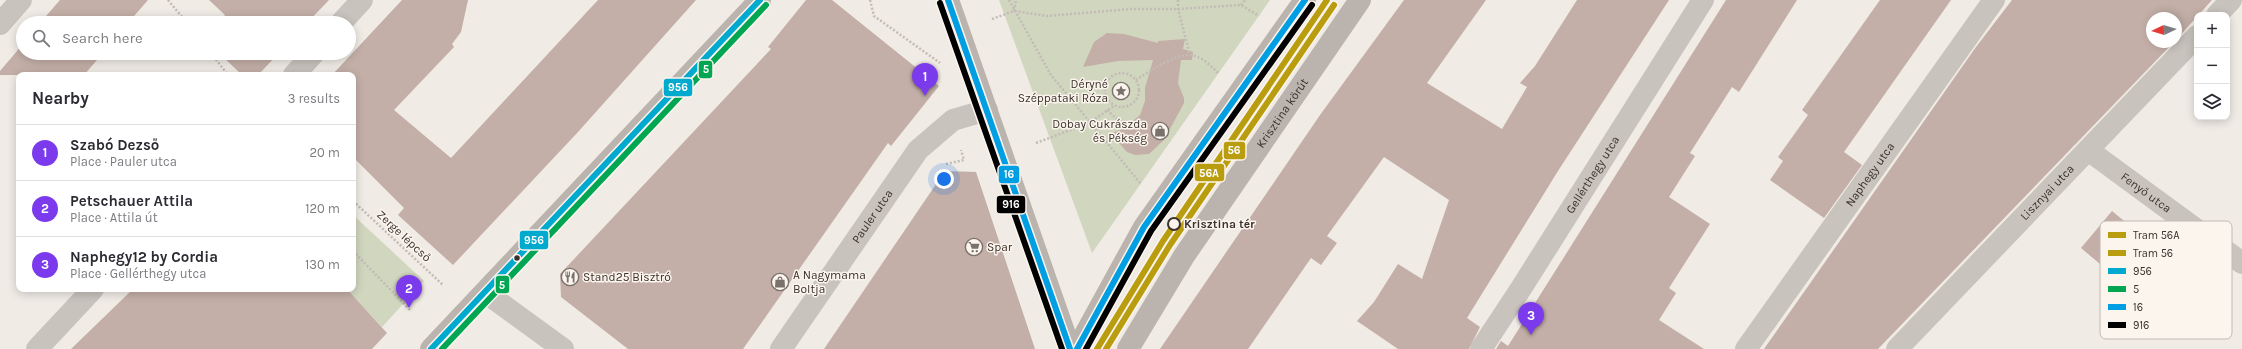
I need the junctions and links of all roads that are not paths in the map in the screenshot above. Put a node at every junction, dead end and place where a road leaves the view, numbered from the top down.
1 (20, 0) edge
2 (362, 0) edge
3 (760, 0) edge
4 (948, 0) edge
5 (1305, 0) edge
6 (1360, 0) edge
7 (1703, 0) edge
8 (1994, 0) edge
9 (2231, 0) edge
10 (2220, 12) edge
11 (347, 16) edge
12 (0, 24) edge
13 (2194, 39) edge
14 (308, 60) edge
15 (297, 72) edge
16 (987, 110) junction
17 (2088, 150) junction
18 (2186, 221) edge
19 (2232, 255) edge
20 (2242, 262) edge
21 (90, 292) edge
22 (486, 292) junction
23 (37, 349) edge
24 (431, 349) edge
25 (563, 349) edge
26 (781, 349) edge
27 (1070, 349) edge
28 (1077, 349) edge
29 (1128, 349) edge
30 (1481, 349) edge
31 (1746, 349) edge
32 (1897, 349) edge

1 - 12 street
2 - 11 street
3 - 22 street
4 - 16 street
5 - 28 street
6 - 29 street, Krisztina körút
7 - 30 street, Gellérthegy utca
8 - 31 street, Naphegy utca
9 - 10 street
13 - 17 street, Lisznyai utca
14 - 15 street
16 - 26 street, Pauler utca
16 - 27 street
17 - 18 street, Fenyő utca
17 - 32 street, Lisznyai utca
19 - 20 street, Fenyő utca
21 - 23 street
22 - 24 street
22 - 25 street

